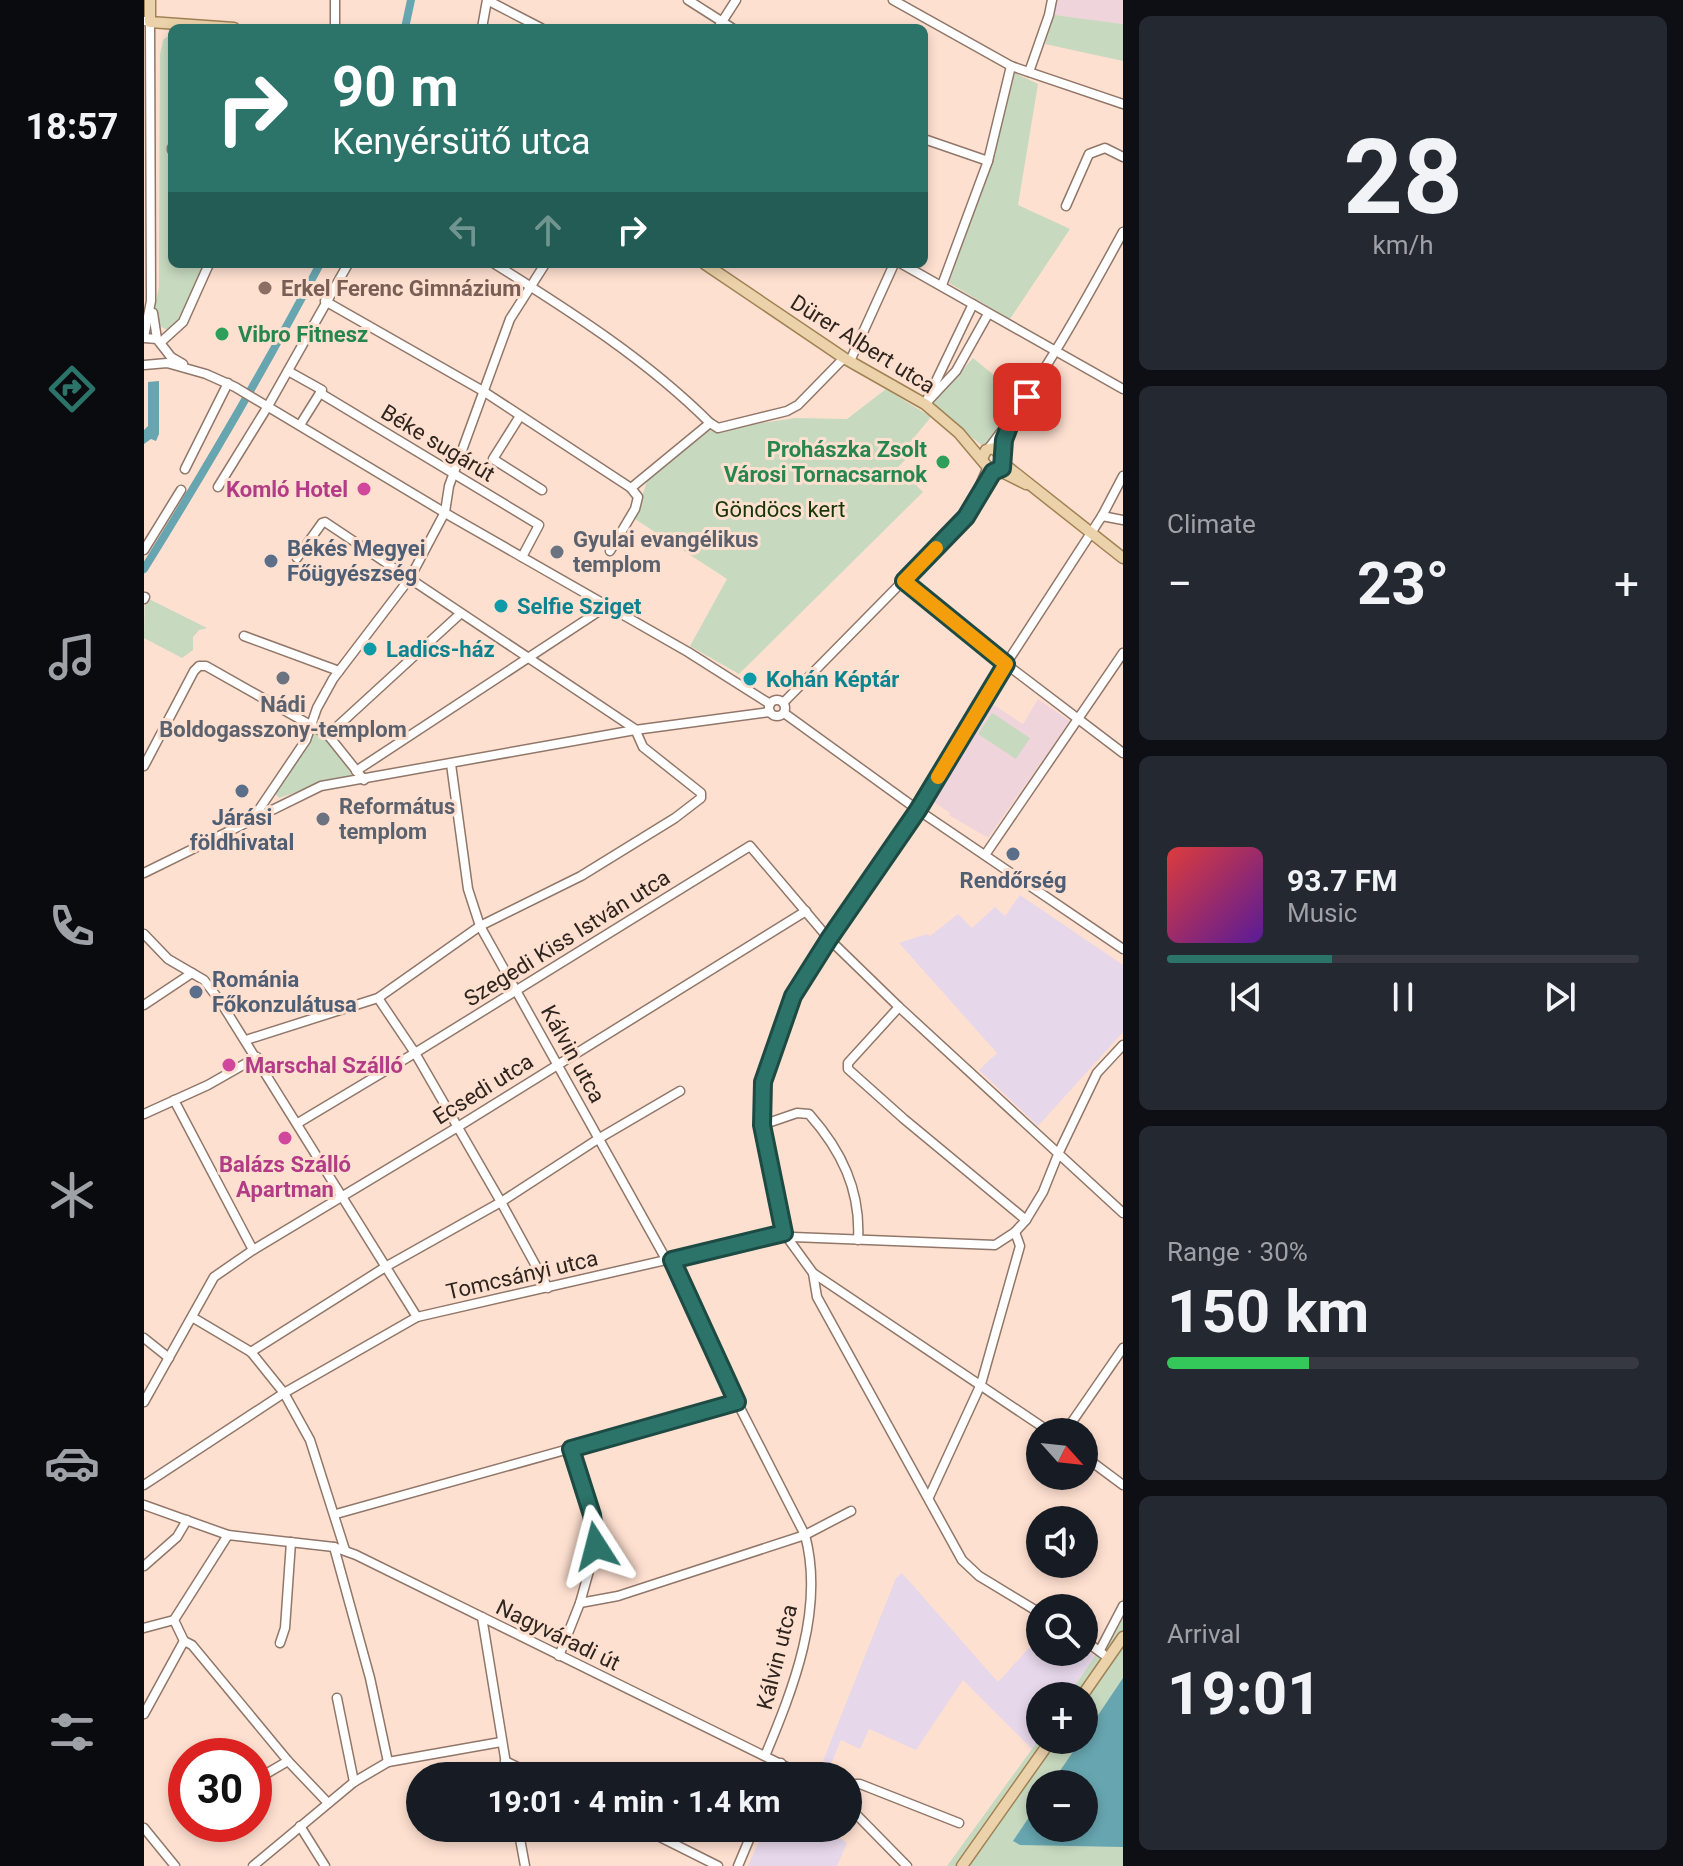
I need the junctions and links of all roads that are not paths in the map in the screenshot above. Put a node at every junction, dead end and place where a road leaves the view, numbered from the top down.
1 (150, 0) edge
2 (335, 0) edge
3 (487, 0) edge
4 (688, 0) edge
5 (736, 0) edge
6 (893, 0) edge
7 (1052, 0) edge
8 (147, 21) edge
9 (184, 24) edge
10 (335, 24) edge
11 (483, 24) edge
12 (533, 24) edge
13 (719, 24) edge
14 (721, 24) edge
15 (1011, 66) junction
16 (1029, 72) junction
17 (1123, 104) edge
18 (928, 140) edge
19 (1123, 157) edge
20 (988, 161) junction
21 (147, 162) edge
22 (1066, 206) dead end
23 (1123, 232) edge
24 (207, 268) edge
25 (346, 268) edge
26 (502, 268) edge
27 (542, 268) edge
28 (711, 268) edge
29 (892, 268) edge
30 (910, 268) edge
31 (530, 285) junction
32 (942, 285) junction
33 (151, 301) junction
34 (325, 301) junction
35 (973, 304) junction
36 (988, 314) junction
37 (144, 338) edge
38 (161, 344) junction
39 (1056, 353) junction
40 (847, 360) junction
41 (148, 365) edge
42 (288, 371) junction
43 (206, 374) junction
44 (232, 385) junction
45 (1123, 389) edge
46 (483, 391) junction
47 (320, 393) junction
48 (925, 404) junction
49 (268, 406) junction
50 (520, 416) junction
51 (1012, 419) junction
52 (710, 423) junction
53 (300, 425) junction
54 (993, 461) junction
55 (185, 469) dead end
56 (453, 473) junction
57 (1123, 476) edge
58 (218, 487) dead end
59 (631, 488) junction
60 (181, 490) dead end
61 (542, 490) dead end
62 (445, 512) junction
63 (1102, 516) junction
64 (1123, 520) edge
65 (1090, 533) junction
66 (144, 550) edge
67 (610, 551) dead end
68 (522, 557) junction
69 (297, 558) dead end
70 (1123, 558) edge
71 (410, 578) junction
72 (904, 581) junction
73 (607, 606) junction
74 (460, 614) junction
75 (244, 636) dead end
76 (1123, 653) edge
77 (525, 658) junction
78 (1006, 664) junction
79 (336, 675) junction
80 (767, 707) junction
81 (784, 708) junction
82 (1078, 718) junction
83 (312, 724) junction
84 (635, 730) junction
85 (328, 735) junction
86 (1123, 753) edge
87 (451, 764) junction
88 (144, 766) edge
89 (356, 771) junction
90 (364, 780) junction
91 (267, 797) junction
92 (275, 807) junction
93 (918, 810) junction
94 (254, 817) junction
95 (985, 855) junction
96 (144, 873) edge
97 (806, 911) junction
98 (480, 926) junction
99 (144, 934) edge
100 (829, 939) junction
101 (1123, 949) edge
102 (192, 973) junction
103 (516, 989) junction
104 (378, 998) junction
105 (144, 1005) edge
106 (899, 1007) junction
107 (246, 1040) junction
108 (1123, 1045) edge
109 (415, 1053) junction
110 (257, 1057) junction
111 (558, 1064) junction
112 (680, 1091) dead end
113 (174, 1100) junction
114 (144, 1114) edge
115 (298, 1123) junction
116 (762, 1125) junction
117 (456, 1128) junction
118 (598, 1139) junction
119 (1059, 1152) junction
120 (343, 1197) junction
121 (501, 1202) junction
122 (1123, 1213) edge
123 (1026, 1220) junction
124 (1015, 1232) junction
125 (786, 1236) junction
126 (858, 1240) junction
127 (253, 1250) junction
128 (670, 1260) junction
129 (387, 1266) junction
130 (813, 1273) junction
131 (548, 1288) junction
132 (192, 1317) junction
133 (417, 1317) junction
134 (144, 1338) edge
135 (1123, 1348) edge
136 (251, 1352) junction
137 (169, 1358) junction
138 (981, 1384) junction
139 (284, 1393) junction
140 (144, 1402) edge
141 (737, 1402) junction
142 (1030, 1418) edge
143 (1075, 1418) edge
144 (571, 1449) junction
145 (1098, 1466) edge
146 (144, 1485) edge
147 (1123, 1485) edge
148 (929, 1497) junction
149 (144, 1505) edge
150 (851, 1511) dead end
151 (336, 1514) junction
152 (187, 1520) junction
153 (228, 1535) junction
154 (805, 1535) junction
155 (291, 1542) junction
156 (334, 1547) junction
157 (345, 1550) junction
158 (144, 1566) edge
159 (580, 1603) junction
160 (1026, 1605) edge
161 (1123, 1606) edge
162 (482, 1617) junction
163 (174, 1620) junction
164 (144, 1628) edge
165 (1123, 1637) edge
166 (184, 1641) junction
167 (280, 1643) dead end
168 (1100, 1650) joint
169 (559, 1656) junction
170 (1107, 1660) junction
171 (1092, 1682) edge
172 (144, 1694) edge
173 (337, 1698) dead end
174 (154, 1699) junction
175 (144, 1714) edge
176 (501, 1742) junction
177 (1041, 1754) edge
178 (765, 1756) junction
179 (288, 1761) junction
180 (505, 1761) edge
181 (388, 1762) junction
182 (779, 1762) edge
183 (272, 1770) edge
184 (354, 1782) junction
185 (862, 1785) edge
186 (328, 1803) junction
187 (862, 1820) edge
188 (959, 1823) dead end
189 (300, 1826) junction
190 (144, 1828) edge
191 (521, 1842) edge
192 (670, 1842) edge
193 (748, 1842) edge
194 (175, 1866) edge
195 (253, 1866) edge
196 (325, 1866) edge
197 (525, 1866) edge
198 (718, 1866) edge
199 (738, 1866) edge
200 (907, 1866) edge
201 (962, 1866) edge

1 - 8 main road
2 - 10 street
3 - 11 street
3 - 12 street
4 - 13 street
5 - 14 street
6 - 15 street
7 - 16 street
8 - 9 main road
8 - 21 street
15 - 16 street
15 - 20 street
16 - 17 street
18 - 20 street
19 - 22 street
20 - 32 street
21 - 33 street
23 - 39 street
24 - 38 street
25 - 34 street
26 - 31 street
27 - 31 street
28 - 40 main road, Dürer Albert utca
29 - 40 street
30 - 32 street
31 - 46 street
31 - 52 street
32 - 35 street
33 - 37 street
33 - 38 street
34 - 42 street
34 - 46 street
35 - 36 street
35 - 48 street
36 - 39 street
36 - 48 street
37 - 38 street
38 - 41 street
38 - 43 street
39 - 45 street
39 - 51 street
40 - 48 main road, Dürer Albert utca
40 - 52 street
41 - 43 street
42 - 47 street, Béke sugárút
42 - 49 street
43 - 44 street
44 - 49 street
44 - 55 street
46 - 50 street
46 - 56 street
47 - 53 street
47 - 56 street, Béke sugárút
48 - 54 main road, Dürer Albert utca
49 - 53 street
49 - 58 street
50 - 59 street
50 - 61 street
51 - 54 street
51 - 54 street
52 - 59 street
53 - 62 street
54 - 65 main road
54 - 72 street
56 - 62 street
56 - 68 street, Béke sugárút
57 - 63 street
59 - 67 street
60 - 66 street
62 - 68 street
62 - 71 street
63 - 64 street
63 - 65 street
65 - 70 main road
65 - 78 street
68 - 73 street
69 - 71 street
71 - 74 street
71 - 79 street
72 - 78 street
72 - 81 street
73 - 77 street
73 - 80 street
74 - 77 street
74 - 85 street
75 - 79 street
76 - 82 street
77 - 84 street
77 - 89 street
78 - 82 street
78 - 93 street
79 - 83 street
80 - 81 street
80 - 81 street
80 - 84 street
81 - 93 street
82 - 86 street
82 - 95 street
83 - 85 street
83 - 88 street
83 - 91 street
84 - 87 street
84 - 98 street
85 - 89 street
87 - 90 street
87 - 98 street, Kálvin utca
89 - 90 street
90 - 92 street
91 - 92 street
91 - 94 street
92 - 94 street
93 - 95 street
93 - 100 street
94 - 96 street
95 - 101 street
97 - 100 street, Szegedi Kiss István utca
97 - 103 street, Szegedi Kiss István utca
97 - 111 street, Ecsedi utca
98 - 103 street, Kálvin utca
98 - 104 street
99 - 102 street
100 - 106 street, Szegedi Kiss István utca
100 - 116 street
102 - 105 street
102 - 107 street
103 - 109 street, Szegedi Kiss István utca
103 - 111 street, Kálvin utca
104 - 107 street
104 - 109 street
106 - 119 street, Szegedi Kiss István utca
106 - 123 street
107 - 110 street
108 - 119 street
109 - 115 street, Szegedi Kiss István utca
109 - 117 street
110 - 113 street
110 - 115 street
111 - 117 street, Ecsedi utca
111 - 118 street, Kálvin utca
112 - 118 street
113 - 114 street
113 - 127 street
115 - 120 street
116 - 125 street
116 - 126 street
117 - 120 street, Ecsedi utca
117 - 121 street
118 - 121 street
118 - 128 street, Kálvin utca
119 - 122 street, Szegedi Kiss István utca
119 - 123 street
120 - 127 street, Ecsedi utca
120 - 129 street
121 - 129 street
121 - 131 street
123 - 124 street
124 - 126 street, Tomcsányi utca
124 - 138 street
125 - 126 street, Tomcsányi utca
125 - 128 street, Tomcsányi utca
125 - 130 street
127 - 132 street, Ecsedi utca
128 - 131 street, Tomcsányi utca
128 - 141 street, Kálvin utca
129 - 133 street
129 - 136 street
130 - 138 street
130 - 148 street
131 - 133 street, Tomcsányi utca
132 - 136 street
132 - 137 street, Ecsedi utca
133 - 139 street, Tomcsányi utca
134 - 137 street
135 - 143 street
136 - 139 street
137 - 140 street, Ecsedi utca
138 - 142 street
138 - 148 street
139 - 146 street, Tomcsányi utca
139 - 151 street
141 - 144 street
141 - 154 street, Kálvin utca
144 - 151 street
144 - 159 street
145 - 147 street
148 - 160 street
149 - 152 street, Nagyváradi út
150 - 154 street
151 - 157 street
152 - 153 street, Nagyváradi út
152 - 158 street
153 - 155 street, Nagyváradi út
153 - 163 street
154 - 159 street
154 - 178 street, Kálvin utca
155 - 156 street, Nagyváradi út
155 - 167 street
156 - 157 street, Nagyváradi út
156 - 181 street
157 - 162 street, Nagyváradi út
159 - 169 street
161 - 168 street
162 - 169 street, Nagyváradi út
162 - 176 street
163 - 164 street
163 - 166 street
165 - 170 main road
166 - 174 street
166 - 179 street
168 - 170 street
169 - 178 street, Nagyváradi út
170 - 171 main road
172 - 174 street
173 - 184 street
174 - 175 street
176 - 180 street
176 - 181 street
177 - 201 main road
178 - 182 street, Nagyváradi út
179 - 183 street
179 - 186 street
181 - 184 street
184 - 186 street
185 - 188 street
186 - 189 street
187 - 200 street
189 - 195 street
189 - 196 street
190 - 194 street
191 - 197 street
192 - 198 street
193 - 199 street

